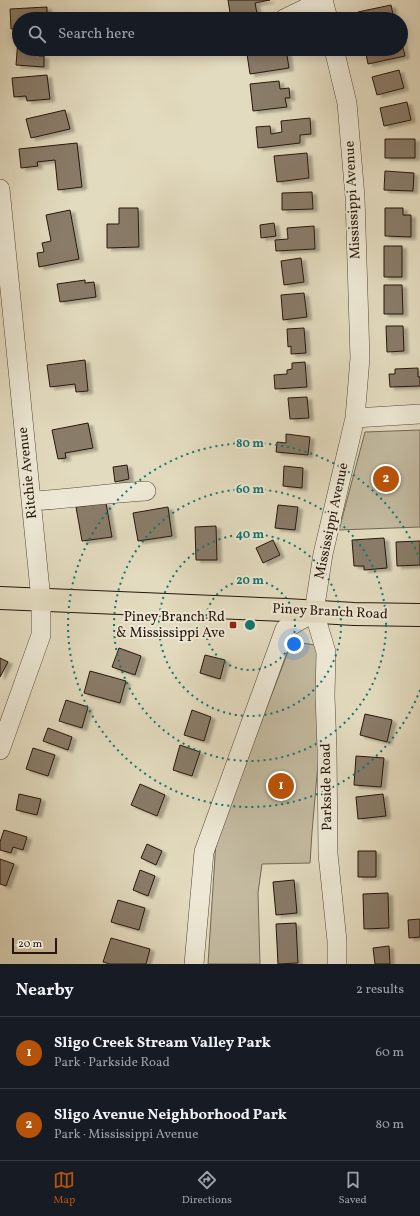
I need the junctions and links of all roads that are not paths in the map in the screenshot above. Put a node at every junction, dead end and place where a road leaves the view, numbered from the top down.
1 (323, 0) edge
2 (298, 12) edge
3 (326, 12) edge
4 (336, 56) edge
5 (0, 189) edge
6 (420, 414) edge
7 (356, 418) junction
8 (146, 492) dead end
9 (31, 501) junction
10 (0, 598) edge
11 (41, 600) junction
12 (314, 612) junction
13 (420, 615) edge
14 (0, 750) edge
15 (194, 964) edge
16 (337, 964) edge

1 - 2 street
1 - 3 street
4 - 7 street, Mississippi Avenue
5 - 9 street, Ritchie Avenue
6 - 7 street
7 - 12 street, Mississippi Avenue
8 - 9 street
9 - 11 street, Ritchie Avenue
10 - 11 main road, Piney Branch Road
11 - 12 main road, Piney Branch Road
11 - 14 street, Ritchie Avenue
12 - 13 main road, Piney Branch Road
12 - 15 street
12 - 16 street, Parkside Road

